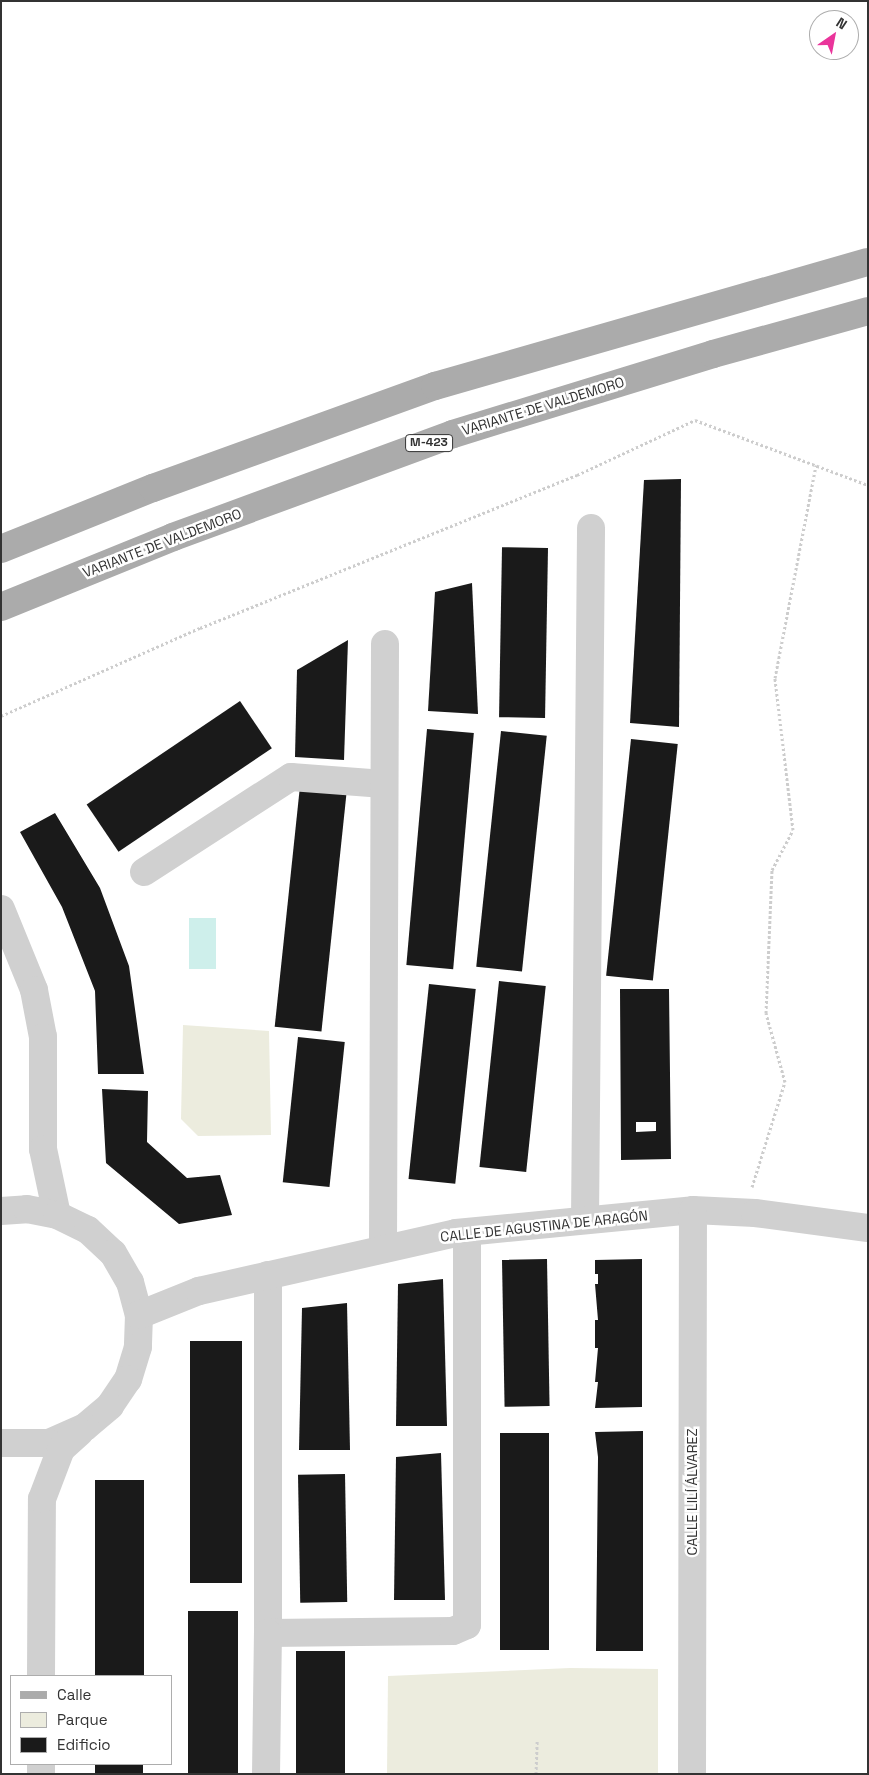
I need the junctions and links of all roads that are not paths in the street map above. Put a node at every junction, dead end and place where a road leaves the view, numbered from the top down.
1 (868, 262) edge
2 (868, 311) edge
3 (591, 528) dead end
4 (1, 549) edge
5 (1, 607) edge
6 (385, 644) dead end
7 (384, 784) junction
8 (144, 872) dead end
9 (1, 909) edge
10 (693, 1210) junction
11 (1, 1211) edge
12 (58, 1215) junction
13 (585, 1220) junction
14 (868, 1228) edge
15 (467, 1234) junction
16 (383, 1249) junction
17 (268, 1275) junction
18 (139, 1315) junction
19 (85, 1428) junction
20 (1, 1443) edge
21 (268, 1633) junction
22 (41, 1675) edge
23 (266, 1774) edge
24 (692, 1774) edge

1 - 4 main road
2 - 5 main road, VARIANTE DE VALDEMORO / M-423
3 - 13 street
6 - 7 street
7 - 8 street
7 - 16 street
9 - 12 street
10 - 13 street, CALLE DE AGUSTINA DE ARAGÓN
10 - 14 street, CALLE DE AGUSTINA DE ARAGÓN
10 - 24 street, CALLE LILÍ ÁLVAREZ
11 - 12 street
12 - 18 street
13 - 15 street, CALLE DE AGUSTINA DE ARAGÓN
15 - 16 street, CALLE DE AGUSTINA DE ARAGÓN
15 - 21 street
16 - 17 street, CALLE DE AGUSTINA DE ARAGÓN
17 - 18 street, CALLE DE AGUSTINA DE ARAGÓN
17 - 21 street
18 - 19 street
19 - 20 street
19 - 22 street
21 - 23 street

